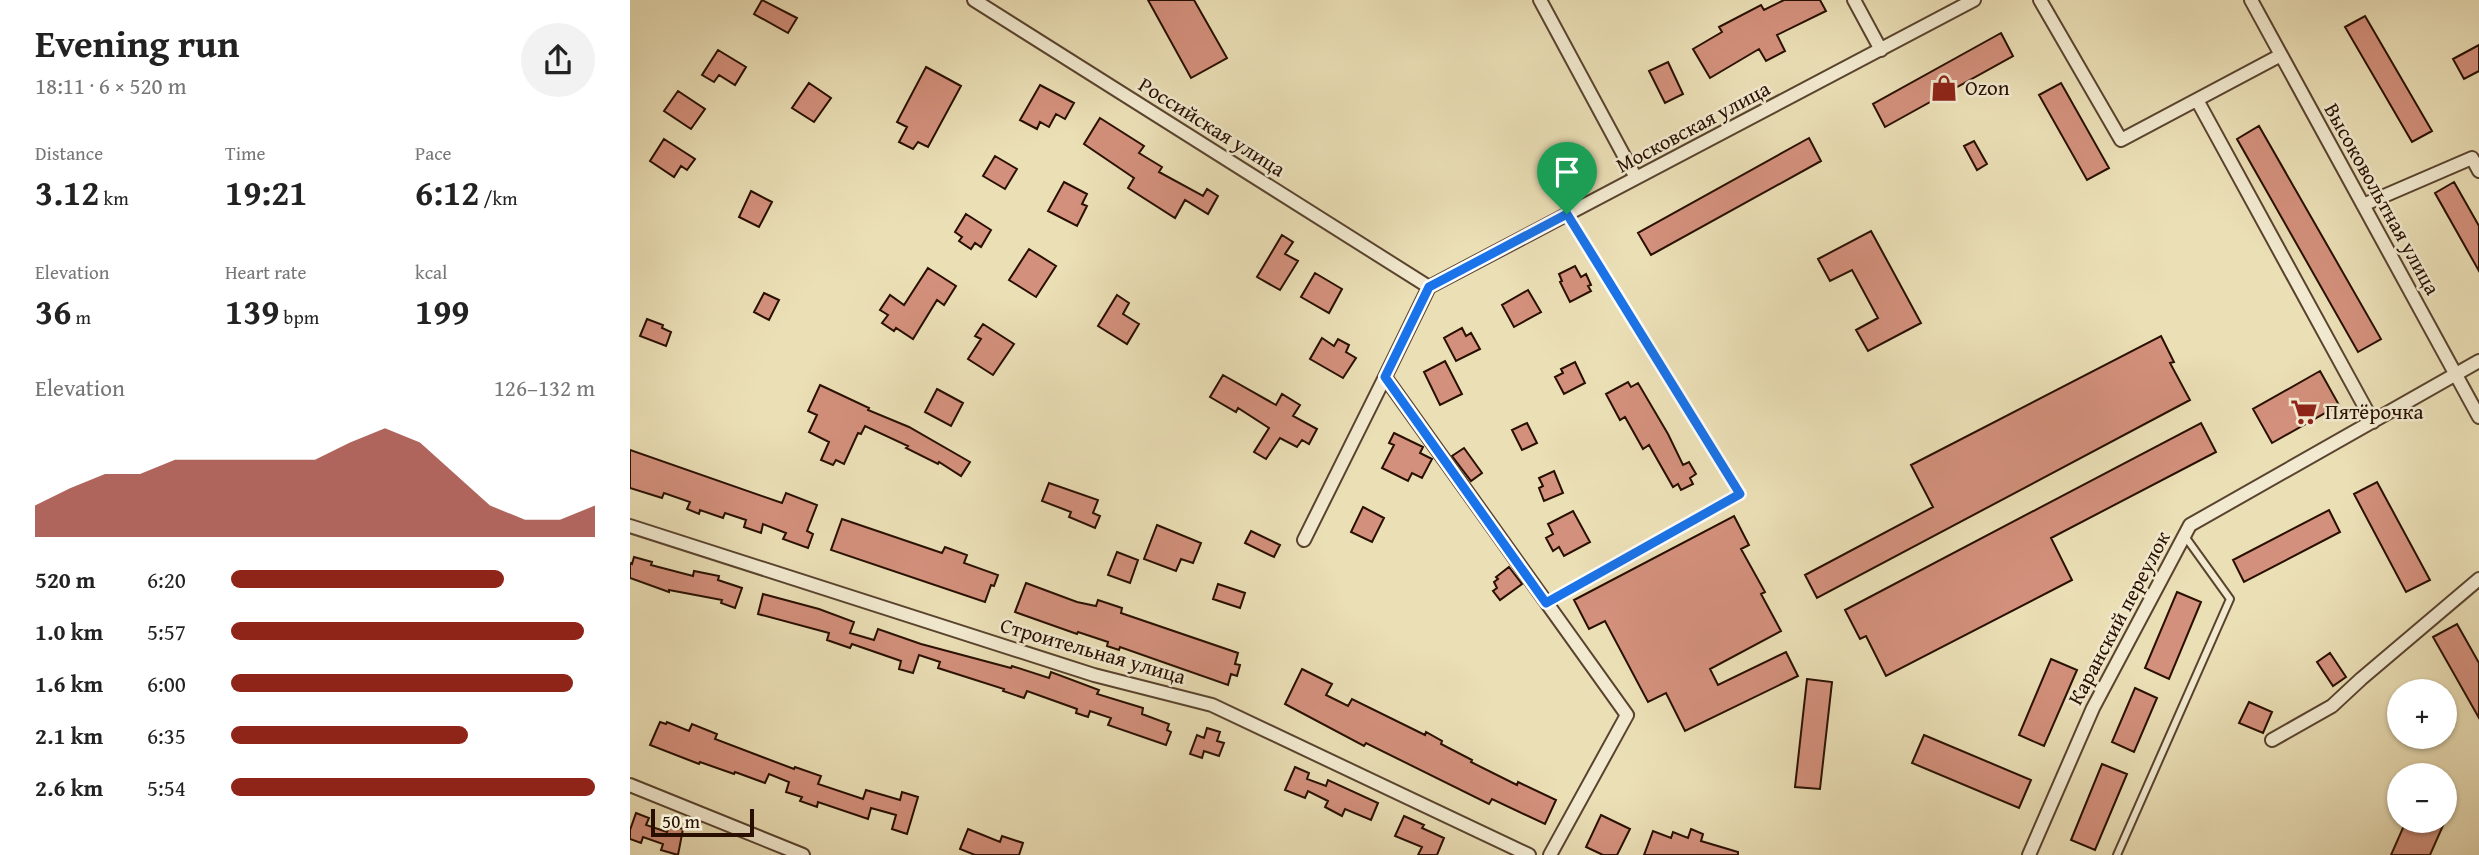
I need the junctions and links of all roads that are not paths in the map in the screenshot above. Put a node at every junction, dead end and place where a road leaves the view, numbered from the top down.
1 (974, 0) edge
2 (1540, 0) edge
3 (1854, 0) edge
4 (1975, 0) edge
5 (2040, 0) edge
6 (2251, 0) edge
7 (1881, 50) junction
8 (2281, 55) junction
9 (2197, 100) junction
10 (2479, 171) edge
11 (1636, 178) junction
12 (2363, 205) junction
13 (1567, 214) junction
14 (1429, 287) junction
15 (2479, 361) edge
16 (2456, 375) junction
17 (1385, 377) junction
18 (2479, 416) edge
19 (2373, 422) junction
20 (630, 526) edge
21 (2184, 535) junction
22 (1304, 540) dead end
23 (2479, 579) edge
24 (1546, 603) junction
25 (2272, 740) dead end
26 (630, 785) edge
27 (803, 855) edge
28 (1529, 855) edge
29 (1550, 855) edge
30 (2029, 855) edge
31 (2117, 855) edge

1 - 14 street, Российская улица
2 - 11 street
3 - 7 street
4 - 7 street, Московская улица
5 - 9 street
6 - 8 street, Высоковольтная улица
7 - 11 street, Московская улица
8 - 9 street
8 - 12 street, Высоковольтная улица
9 - 19 street
10 - 12 street
11 - 13 street, Московская улица
12 - 16 street, Высоковольтная улица
13 - 14 street, Московская улица
13 - 24 lane
14 - 17 street
15 - 16 street, Каранский переулок
16 - 18 street, Высоковольтная улица
16 - 19 street, Каранский переулок
17 - 22 street
17 - 24 street
19 - 21 street, Каранский переулок
20 - 28 street, Строительная улица
21 - 30 street, Каранский переулок
21 - 31 lane
23 - 25 street
24 - 29 street
26 - 27 street

